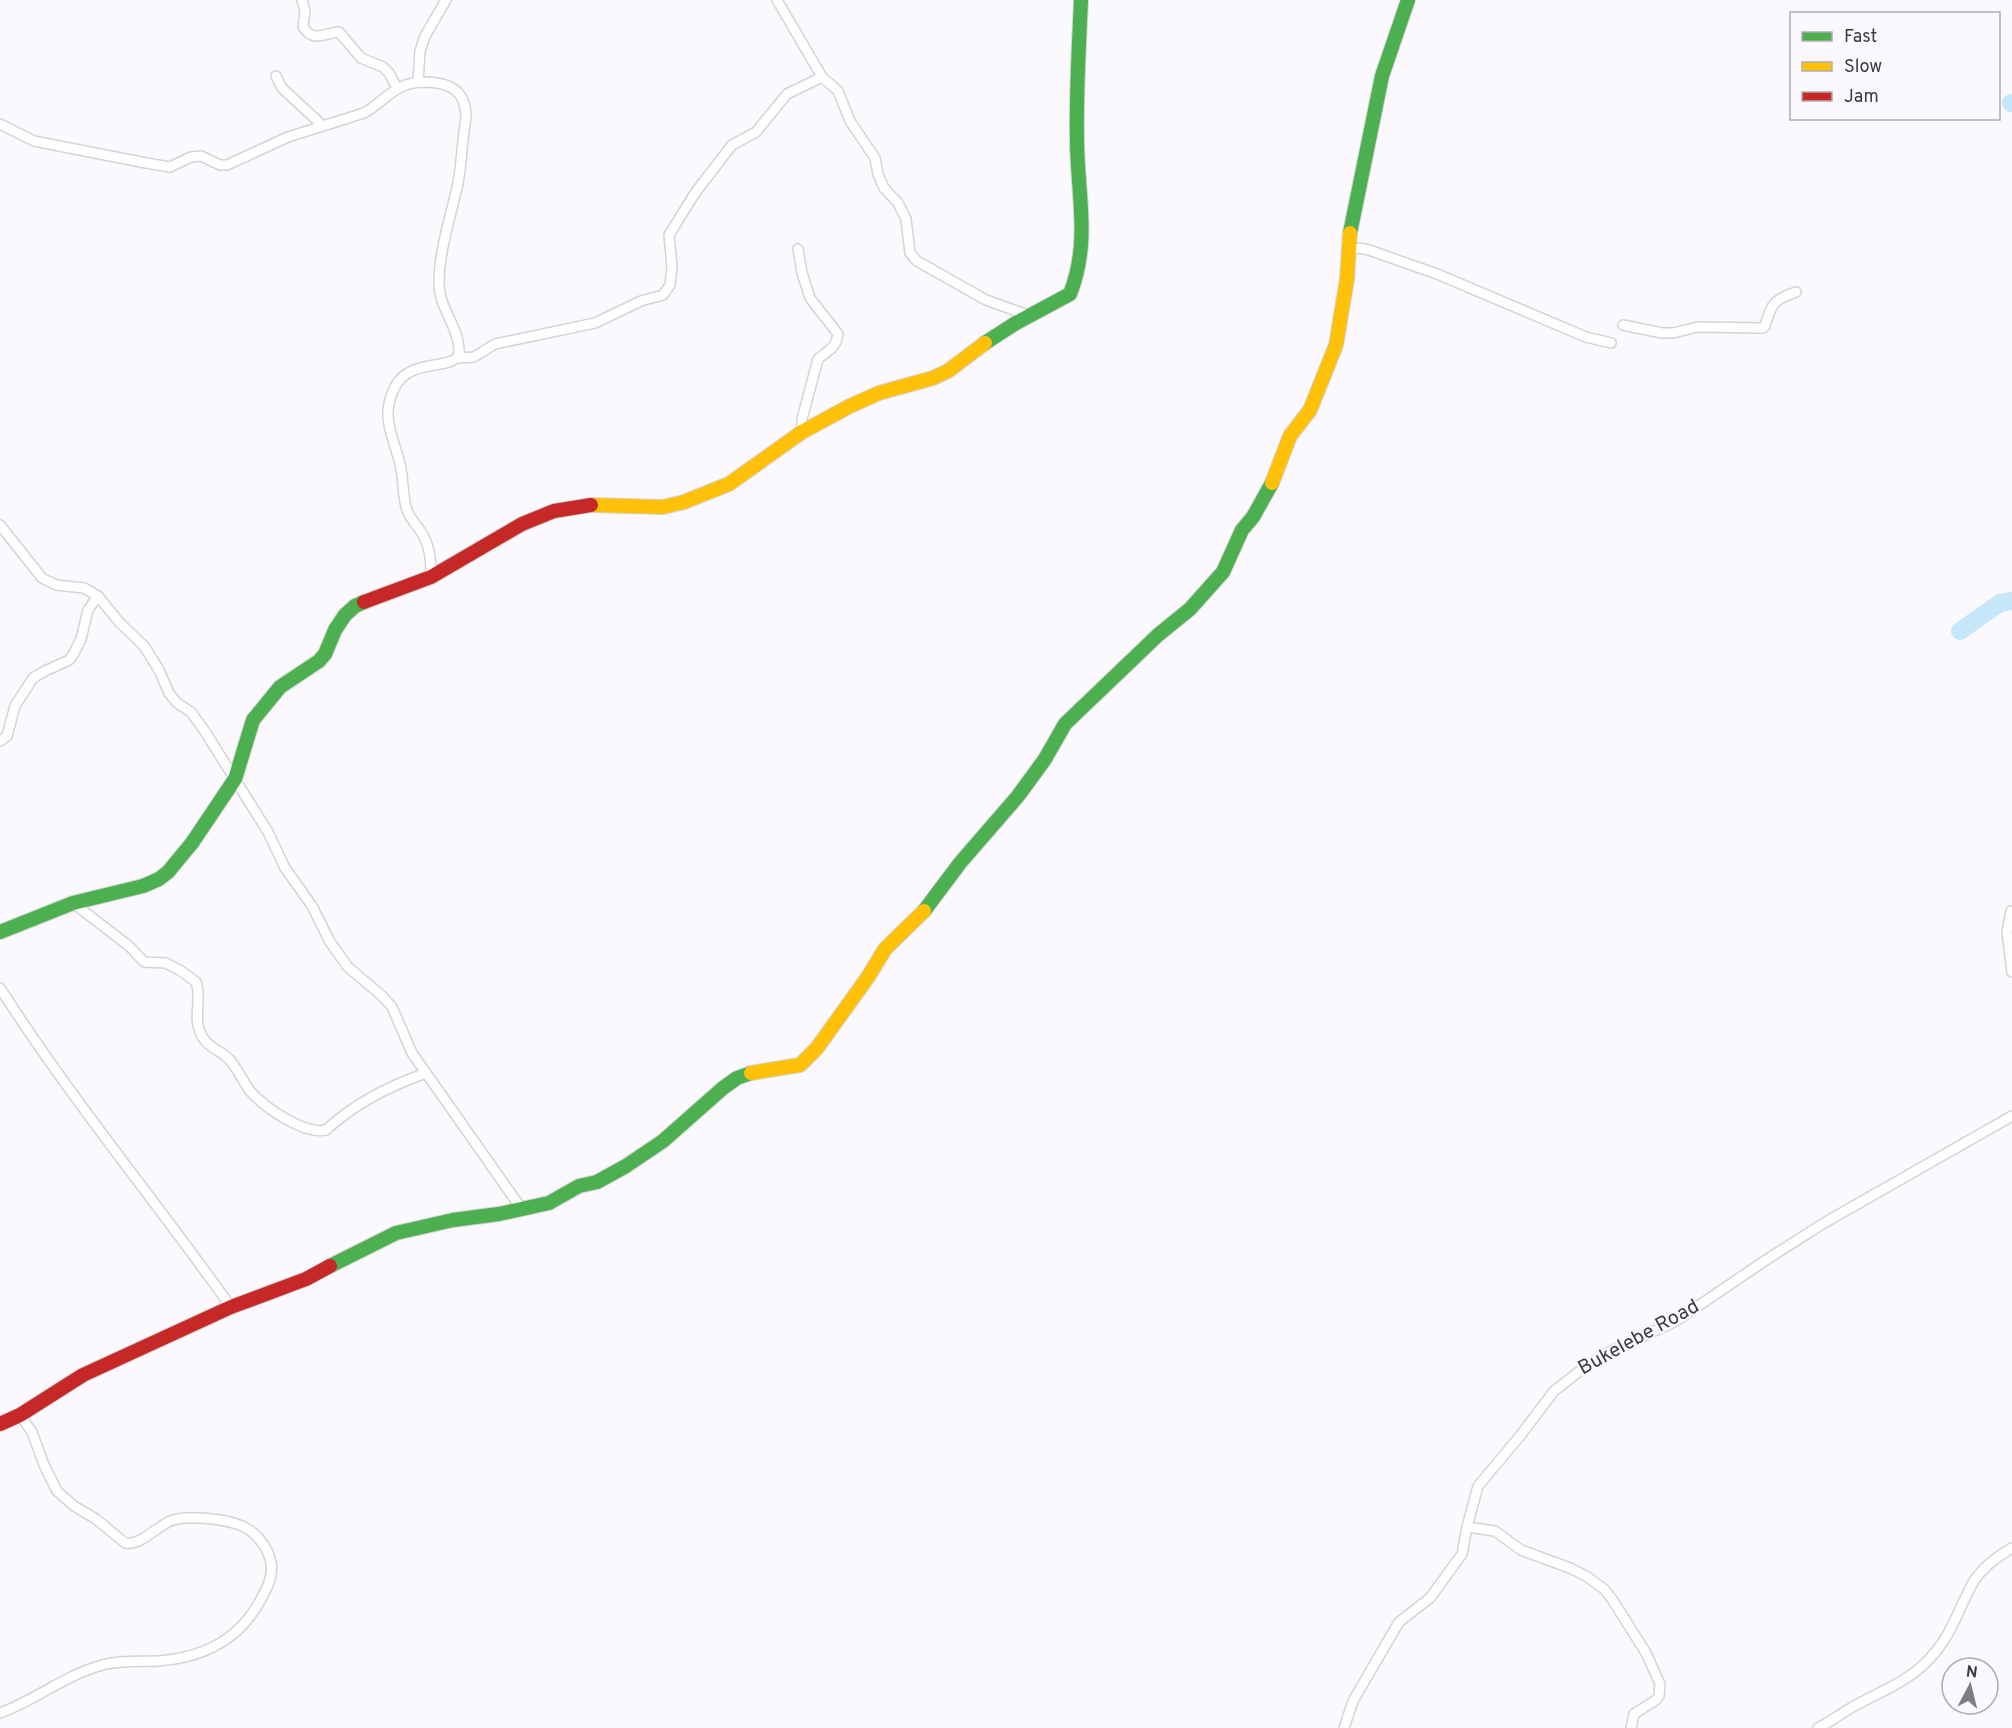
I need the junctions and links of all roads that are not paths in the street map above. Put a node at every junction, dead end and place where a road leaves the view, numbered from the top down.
1 (302, 0) edge
2 (446, 0) edge
3 (777, 0) edge
4 (1081, 0) edge
5 (1408, 0) edge
6 (276, 76) dead end
7 (822, 77) junction
8 (418, 82) junction
9 (397, 88) junction
10 (0, 124) edge
11 (323, 126) junction
12 (798, 249) dead end
13 (1348, 250) junction
14 (1796, 292) dead end
15 (1028, 315) junction
16 (1623, 325) dead end
17 (1611, 343) dead end
18 (458, 358) junction
19 (802, 432) junction
20 (0, 525) edge
21 (431, 577) junction
22 (98, 596) junction
23 (0, 741) edge
24 (235, 779) junction
25 (73, 903) junction
26 (2011, 911) edge
27 (0, 932) edge
28 (2012, 972) edge
29 (0, 988) edge
30 (426, 1073) junction
31 (2012, 1116) edge
32 (521, 1208) junction
33 (231, 1307) junction
34 (20, 1415) junction
35 (0, 1424) edge
36 (1467, 1527) junction
37 (2012, 1548) edge
38 (0, 1713) edge
39 (1344, 1728) edge
40 (1631, 1728) edge
41 (1818, 1728) edge

1 - 9 street
2 - 8 street
3 - 7 street
4 - 15 street
5 - 13 street
6 - 11 street
7 - 15 street
7 - 18 street
8 - 9 street
8 - 18 street
9 - 11 street
10 - 11 street
12 - 19 street
13 - 17 street
13 - 32 street
14 - 16 street
15 - 19 street
18 - 21 street
19 - 21 street
20 - 22 street
21 - 24 street
22 - 23 street
22 - 24 street
24 - 25 street
24 - 30 street
25 - 27 street
25 - 30 street
26 - 28 street
29 - 33 street
30 - 32 street
31 - 36 street, Bukelebe Road
32 - 33 street
33 - 34 street
34 - 35 street
34 - 38 street
36 - 39 street, Bukelebe Road
36 - 40 street
37 - 41 street

